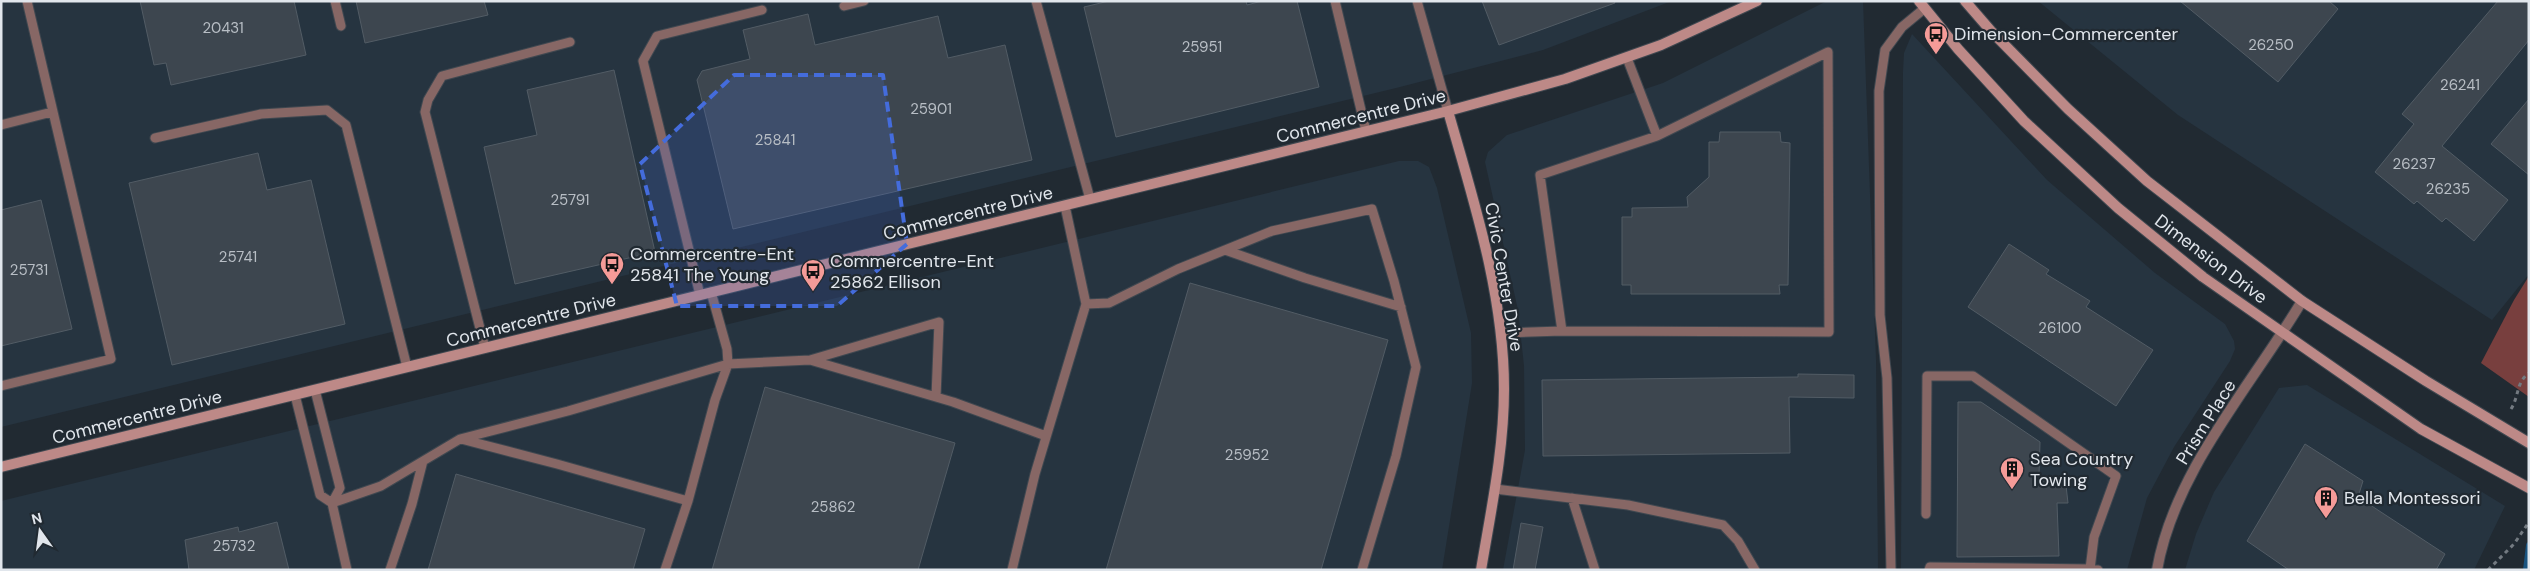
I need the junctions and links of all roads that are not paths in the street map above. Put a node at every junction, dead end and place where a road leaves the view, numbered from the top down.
1 (26, 1) edge
2 (335, 1) edge
3 (864, 1) edge
4 (1036, 1) edge
5 (1335, 1) edge
6 (1417, 1) edge
7 (1757, 1) edge
8 (1965, 1) edge
9 (1922, 5) edge
10 (844, 6) dead end
11 (762, 10) dead end
12 (341, 26) dead end
13 (570, 42) dead end
14 (1627, 58) junction
15 (1448, 111) junction
16 (52, 112) junction
17 (1, 125) edge
18 (1366, 132) junction
19 (1657, 136) junction
20 (155, 138) dead end
21 (1090, 199) junction
22 (1065, 206) junction
23 (1225, 250) junction
24 (711, 292) junction
25 (700, 295) junction
26 (2302, 301) junction
27 (1086, 304) junction
28 (1401, 307) junction
29 (1562, 331) junction
30 (1501, 333) junction
31 (2283, 333) junction
32 (485, 348) junction
33 (810, 360) junction
34 (728, 364) junction
35 (407, 367) junction
36 (1, 386) edge
37 (315, 390) junction
38 (295, 395) junction
39 (936, 397) junction
40 (1046, 436) junction
41 (460, 439) junction
42 (2529, 443) edge
43 (423, 461) junction
44 (1, 467) edge
45 (2529, 488) edge
46 (1495, 489) junction
47 (1572, 498) junction
48 (688, 501) junction
49 (332, 503) junction
50 (1926, 514) dead end
51 (2090, 569) edge
52 (347, 570) edge
53 (390, 570) edge
54 (665, 570) edge
55 (1012, 570) edge
56 (1362, 570) edge
57 (1482, 570) edge
58 (1594, 570) edge
59 (1755, 570) edge
60 (1891, 570) edge
61 (1929, 570) edge
62 (2098, 570) edge
63 (2157, 570) edge

1 - 16 lane
2 - 12 lane
3 - 10 lane
4 - 21 lane
5 - 18 lane
6 - 15 lane
7 - 14 street, Commercentre Drive
8 - 26 street, Dimension Drive
9 - 31 street, Dimension Drive
9 - 60 lane
11 - 25 lane
13 - 32 lane
14 - 15 street, Commercentre Drive
14 - 19 lane
15 - 18 street, Commercentre Drive
15 - 30 street, Civic Center Drive
16 - 17 lane
16 - 36 lane
18 - 21 street, Commercentre Drive
19 - 29 lane
19 - 29 lane
20 - 35 lane
21 - 22 street, Commercentre Drive
22 - 24 street, Commercentre Drive
22 - 27 lane
23 - 27 lane
23 - 28 lane
23 - 28 lane
24 - 25 street, Commercentre Drive
24 - 34 lane
25 - 32 street, Commercentre Drive
26 - 31 street, Prism Place
26 - 42 street, Dimension Drive
27 - 40 lane
28 - 56 lane
29 - 30 lane
30 - 46 street, Civic Center Drive
31 - 45 street, Dimension Drive
31 - 63 street, Prism Place
32 - 35 street, Commercentre Drive
33 - 34 lane
33 - 39 lane
33 - 39 lane
34 - 41 lane
34 - 48 lane
35 - 37 street, Commercentre Drive
37 - 38 street, Commercentre Drive
37 - 49 lane
38 - 44 street, Commercentre Drive
38 - 49 lane
39 - 40 lane
40 - 55 lane
41 - 43 lane
41 - 48 lane
43 - 49 lane
43 - 53 lane
46 - 47 lane
46 - 57 street, Civic Center Drive
47 - 58 lane
47 - 59 lane
48 - 54 lane
49 - 52 lane
50 - 51 lane
51 - 61 lane
51 - 62 lane

